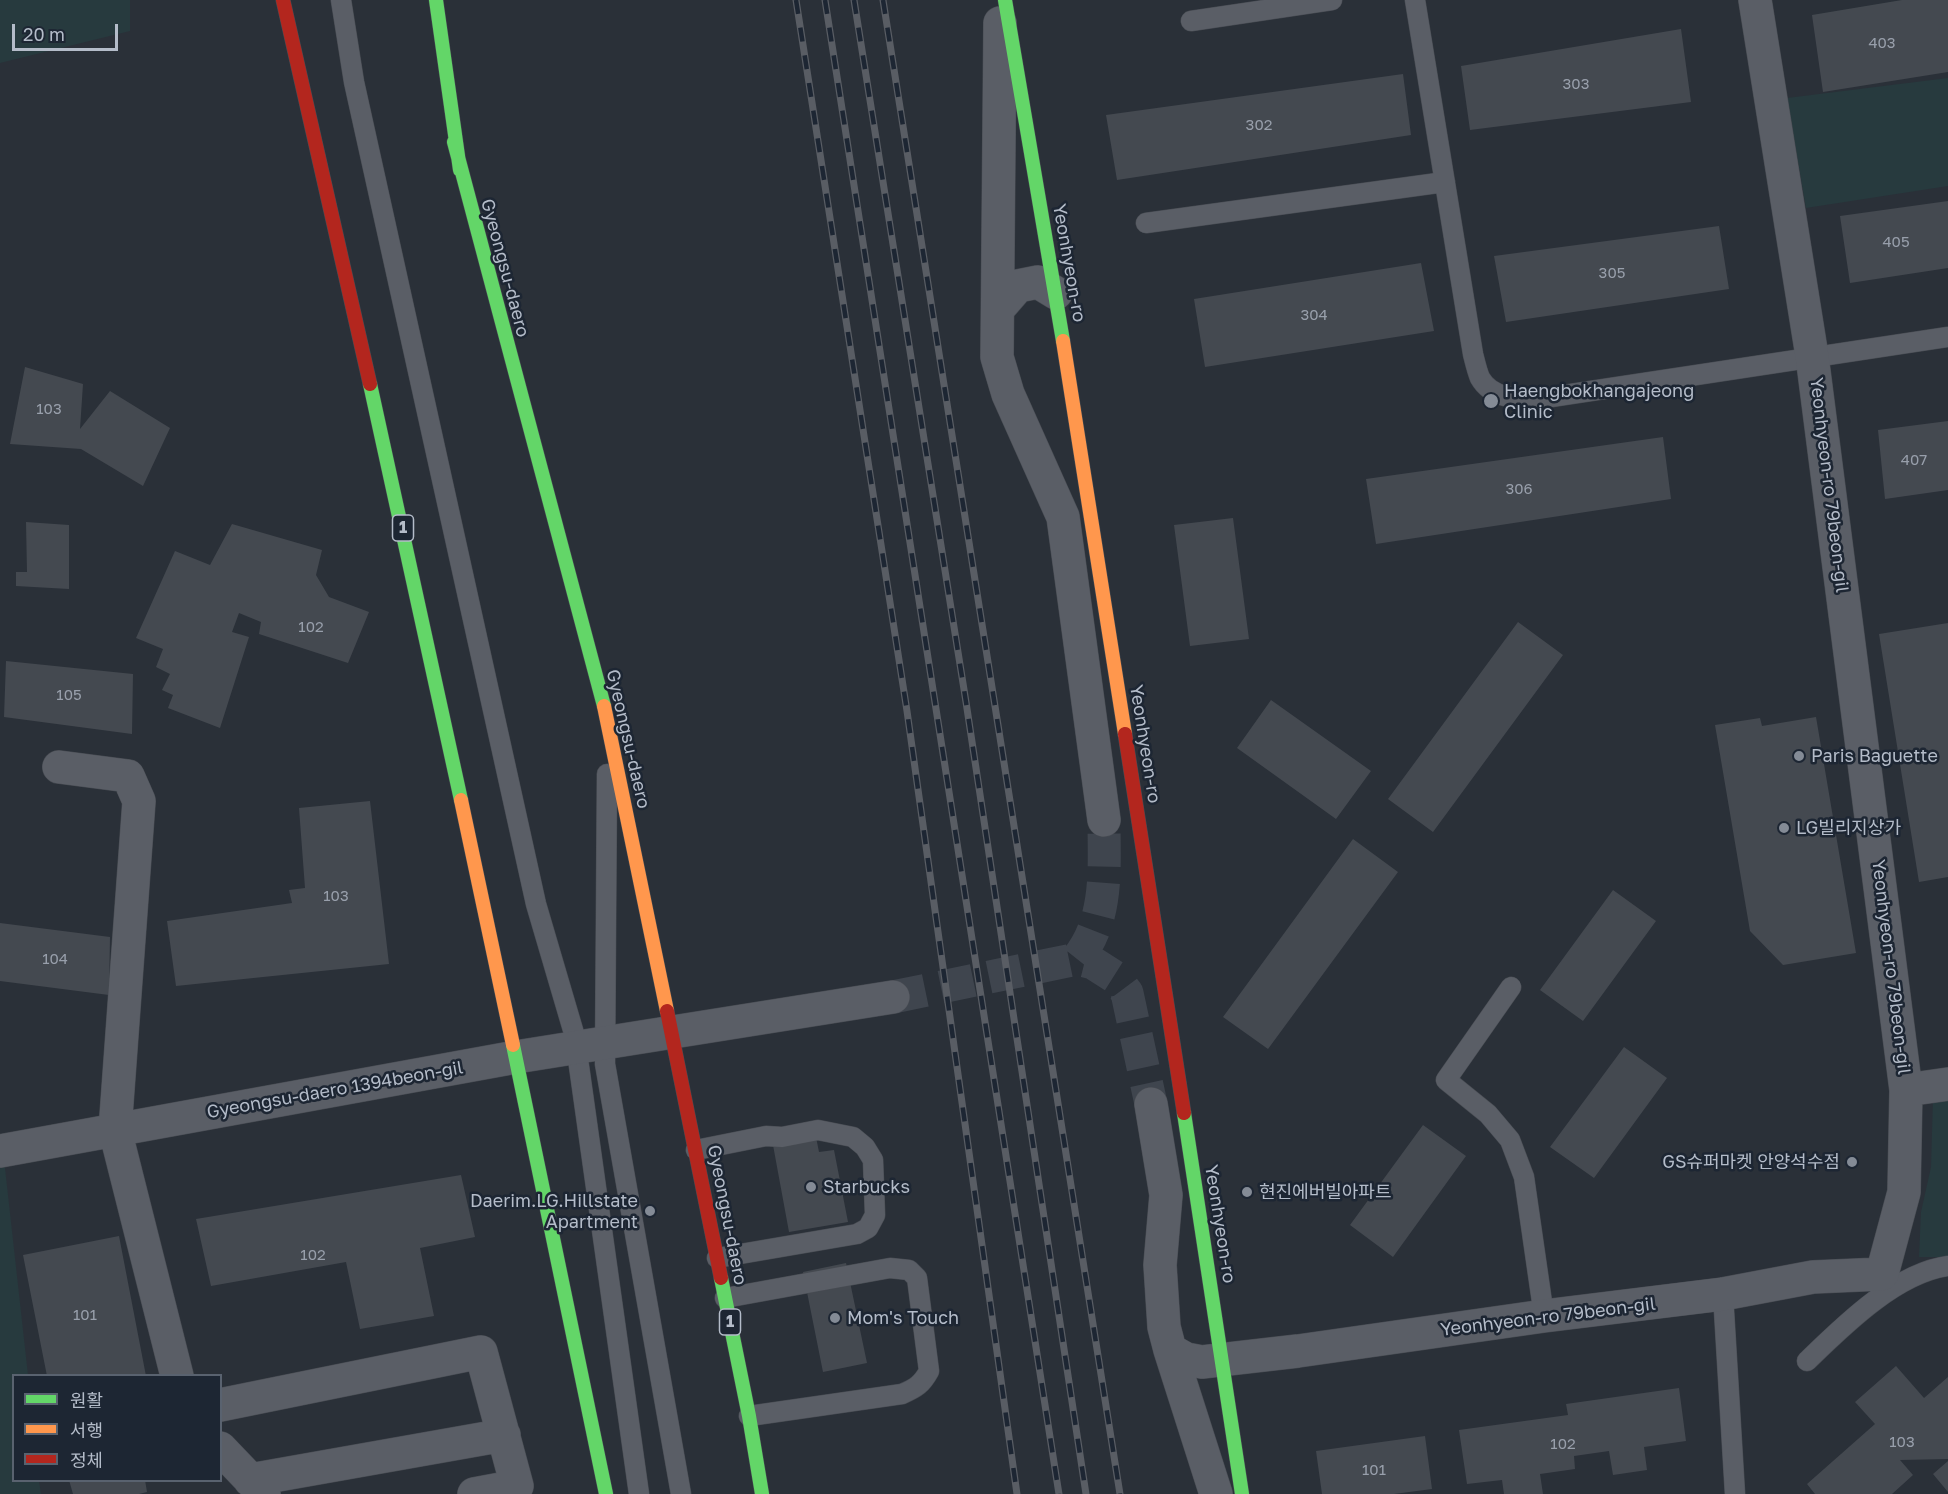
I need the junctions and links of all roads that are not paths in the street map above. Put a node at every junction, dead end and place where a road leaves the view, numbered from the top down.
1 (284, 0) edge
2 (341, 0) edge
3 (436, 0) edge
4 (1000, 0) edge
5 (1005, 0) edge
6 (1332, 0) edge
7 (1415, 0) edge
8 (1755, 0) edge
9 (423, 11) dead end
10 (452, 11) dead end
11 (1191, 21) dead end
12 (460, 170) junction
13 (1445, 182) junction
14 (1146, 223) dead end
15 (1056, 293) junction
16 (998, 309) junction
17 (1948, 337) edge
18 (1812, 356) junction
19 (608, 721) junction
20 (59, 767) dead end
21 (1104, 820) tunnel mouth
22 (1511, 987) dead end
23 (893, 997) tunnel mouth
24 (671, 1032) junction
25 (591, 1044) junction
26 (516, 1057) junction
27 (1948, 1084) edge
28 (1906, 1090) junction
29 (1151, 1104) tunnel mouth
30 (115, 1130) junction
31 (696, 1150) junction
32 (0, 1151) edge
33 (717, 1258) junction
34 (1948, 1266) edge
35 (1723, 1294) junction
36 (725, 1298) junction
37 (1544, 1316) junction
38 (1170, 1350) junction
39 (1222, 1358) junction
40 (1807, 1361) dead end
41 (176, 1374) edge
42 (222, 1405) edge
43 (749, 1416) junction
44 (504, 1435) junction
45 (222, 1450) edge
46 (257, 1487) edge
47 (474, 1494) edge
48 (606, 1494) edge
49 (639, 1494) edge
50 (681, 1494) edge
51 (762, 1494) edge
52 (1216, 1494) edge
53 (1242, 1494) edge
54 (1735, 1494) edge

1 - 26 main road, 1
2 - 25 lane
3 - 12 main road
4 - 16 street
5 - 15 main road, Yeonhyeon-ro
6 - 11 lane
7 - 13 lane
8 - 18 street, Yeonhyeon-ro 79beon-gil
9 - 12 main road, Gyeongsu-daero / 1
10 - 12 main road
12 - 19 main road, Gyeongsu-daero / 1
13 - 14 lane
13 - 18 lane
15 - 16 street
15 - 39 main road, Yeonhyeon-ro
16 - 21 street
17 - 18 lane
18 - 28 street, Yeonhyeon-ro 79beon-gil
19 - 24 main road, Gyeongsu-daero / 1
19 - 25 lane
20 - 30 street
22 - 37 lane
23 - 24 street, Gyeongsu-daero 1394beon-gil
24 - 25 street, Gyeongsu-daero 1394beon-gil
24 - 31 main road, Gyeongsu-daero / 1
25 - 26 street, Gyeongsu-daero 1394beon-gil
25 - 49 lane
25 - 50 lane
26 - 30 street, Gyeongsu-daero 1394beon-gil
26 - 48 main road
27 - 28 street
28 - 35 street, Yeonhyeon-ro 79beon-gil
29 - 38 street
30 - 32 street, Gyeongsu-daero 1394beon-gil
30 - 41 street
31 - 33 main road, Gyeongsu-daero / 1
31 - 33 lane
33 - 36 main road, Gyeongsu-daero / 1
34 - 40 lane
35 - 37 street, Yeonhyeon-ro 79beon-gil
35 - 54 lane
36 - 43 main road, Gyeongsu-daero / 1
36 - 43 lane
37 - 39 street, Yeonhyeon-ro 79beon-gil
38 - 39 street, Yeonhyeon-ro 79beon-gil
38 - 52 street
39 - 53 main road, Yeonhyeon-ro
42 - 44 street
43 - 51 main road, Gyeongsu-daero / 1
44 - 46 street
44 - 47 street
45 - 46 street

